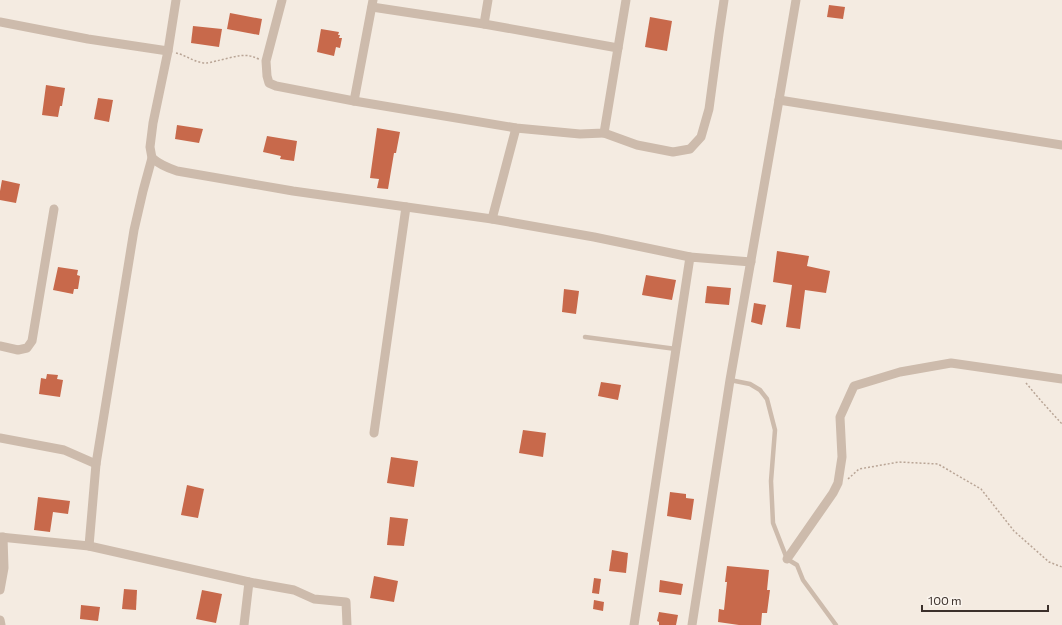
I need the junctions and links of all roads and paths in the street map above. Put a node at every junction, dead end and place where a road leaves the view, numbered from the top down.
1 (176, 0) edge
2 (280, 0) edge
3 (488, 0) edge
4 (626, 0) edge
5 (724, 0) edge
6 (796, 0) edge
7 (372, 4) edge
8 (0, 22) edge
9 (484, 24) junction
10 (618, 48) junction
11 (168, 51) junction
12 (266, 61) junction
13 (779, 100) junction
14 (354, 101) junction
15 (516, 128) junction
16 (604, 133) junction
17 (1062, 145) edge
18 (152, 158) junction
19 (406, 207) junction
20 (54, 208) dead end
21 (492, 219) junction
22 (690, 257) junction
23 (751, 262) junction
24 (586, 337) dead end
25 (0, 346) edge
26 (676, 349) junction
27 (1017, 372) junction
28 (1062, 379) edge
29 (730, 380) junction
30 (1062, 424) edge
31 (374, 433) dead end
32 (0, 438) edge
33 (96, 464) junction
34 (848, 479) dead end
35 (1, 537) edge
36 (88, 546) junction
37 (787, 559) junction
38 (1062, 567) edge
39 (248, 582) junction
40 (0, 590) edge
41 (0, 620) edge
42 (1, 625) edge
43 (244, 625) edge
44 (347, 625) edge
45 (634, 625) edge
46 (692, 625) edge
47 (836, 625) edge

1 - 11 street
2 - 12 street
3 - 9 street
4 - 10 street
5 - 16 street
6 - 13 street
7 - 9 street
7 - 14 street
8 - 11 street
9 - 10 street
10 - 16 street
11 - 12 path
11 - 18 street
12 - 14 street
13 - 17 street
13 - 23 street
14 - 15 street
15 - 16 street
15 - 21 street
18 - 19 street
18 - 33 street
19 - 21 street
19 - 31 street
20 - 25 street
21 - 22 street
22 - 23 street
22 - 26 street
23 - 29 street
24 - 26 lane
26 - 45 street
27 - 28 street
27 - 30 path
27 - 37 street
29 - 37 lane
29 - 46 street
32 - 33 street
33 - 36 street
34 - 38 path
35 - 36 street
35 - 40 street
36 - 39 street
37 - 47 lane
39 - 43 street
39 - 44 street
41 - 42 street

